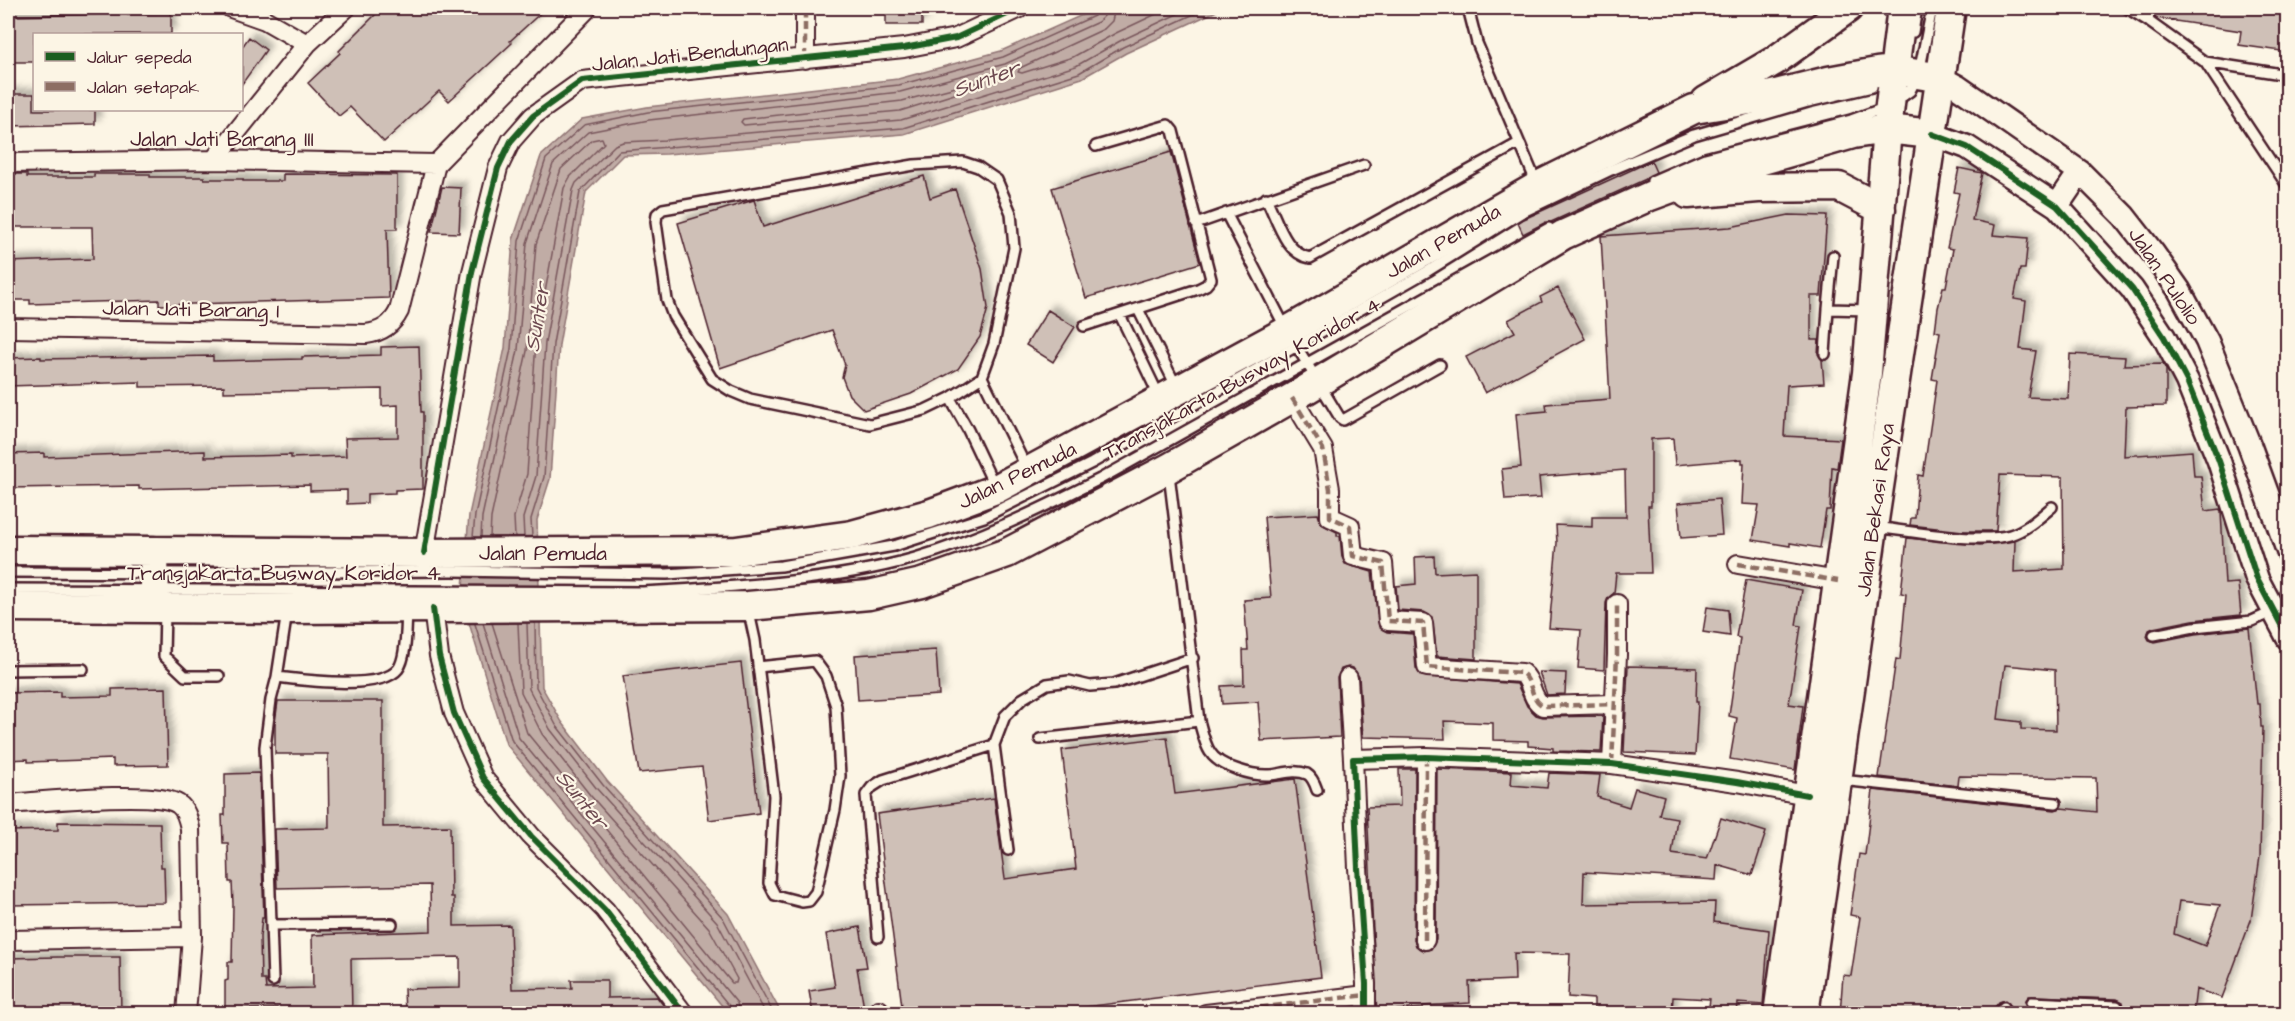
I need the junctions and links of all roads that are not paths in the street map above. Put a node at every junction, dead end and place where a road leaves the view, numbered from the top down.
1 (231, 8) edge
2 (346, 8) edge
3 (586, 8) edge
4 (805, 8) edge
5 (1020, 8) edge
6 (1468, 8) edge
7 (1848, 8) edge
8 (1902, 8) edge
9 (1917, 8) edge
10 (1932, 8) edge
11 (1951, 8) edge
12 (2127, 8) edge
13 (2150, 8) edge
14 (2148, 21) junction
15 (307, 44) junction
16 (805, 59) junction
17 (2205, 62) junction
18 (2288, 75) edge
19 (1905, 80) junction
20 (1694, 109) junction
21 (1932, 134) junction
22 (1520, 143) junction
23 (1096, 146) dead end
24 (214, 160) junction
25 (8, 164) edge
26 (435, 164) junction
27 (1364, 165) dead end
28 (2080, 172) junction
29 (1538, 186) junction
30 (2288, 187) edge
31 (1647, 190) junction
32 (1266, 198) junction
33 (2057, 206) junction
34 (1881, 208) junction
35 (1226, 213) junction
36 (1196, 224) junction
37 (1553, 226) dead end
38 (1833, 256) dead end
39 (1138, 309) junction
40 (1828, 309) junction
41 (1872, 310) junction
42 (1120, 315) junction
43 (1084, 326) dead end
44 (8, 328) edge
45 (1292, 339) junction
46 (1825, 354) dead end
47 (1440, 365) dead end
48 (1312, 372) junction
49 (982, 376) junction
50 (1170, 396) junction
51 (950, 398) junction
52 (1292, 398) junction
53 (2250, 447) junction
54 (2219, 461) junction
55 (1169, 468) junction
56 (1029, 472) junction
57 (1867, 474) junction
58 (996, 489) junction
59 (2052, 507) dead end
60 (1872, 527) junction
61 (8, 550) edge
62 (2288, 551) edge
63 (441, 559) junction
64 (560, 562) junction
65 (1738, 564) dead end
66 (8, 572) edge
67 (1838, 581) junction
68 (157, 586) junction
69 (8, 590) edge
70 (559, 601) junction
71 (435, 604) junction
72 (1617, 604) dead end
73 (748, 606) junction
74 (8, 607) edge
75 (288, 609) junction
76 (2272, 612) junction
77 (2154, 635) dead end
78 (2288, 638) edge
79 (1193, 658) junction
80 (758, 667) junction
81 (83, 669) dead end
82 (8, 670) edge
83 (219, 676) dead end
84 (277, 677) junction
85 (1347, 678) dead end
86 (1614, 704) junction
87 (1198, 721) junction
88 (1040, 739) dead end
89 (994, 746) junction
90 (1426, 757) junction
91 (1353, 759) junction
92 (1612, 764) junction
93 (1836, 779) junction
94 (1317, 790) dead end
95 (1807, 795) junction
96 (2056, 803) dead end
97 (8, 804) edge
98 (1008, 850) dead end
99 (392, 924) dead end
100 (271, 925) junction
101 (192, 937) junction
102 (878, 937) dead end
103 (8, 940) edge
104 (1425, 940) dead end
105 (273, 981) dead end
106 (1366, 994) junction
107 (2032, 1002) dead end
108 (2117, 1005) dead end
109 (186, 1014) edge
110 (684, 1014) edge
111 (1206, 1014) edge
112 (1366, 1014) edge
113 (1778, 1014) edge
114 (1804, 1014) edge

1 - 15 street
2 - 15 street
3 - 26 street
4 - 16 street
5 - 16 street, Jalan Jati Bendungan
6 - 22 lane
7 - 20 main road
8 - 19 main road, Jalan Bekasi Raya
9 - 19 lane
10 - 19 lane
11 - 19 main road, Jalan Bekasi Raya
12 - 14 lane
13 - 14 lane
14 - 17 lane
15 - 24 street
16 - 63 street, Jalan Jati Bendungan
17 - 18 lane
17 - 30 lane
19 - 20 main road, Jalan Pemuda
19 - 21 main road, Jalan Pemuda
19 - 21 main road, Jalan Bekasi Raya
19 - 28 street, Jalan Pulolio
19 - 31 main road, Jalan Pemuda
19 - 34 main road, Jalan Bekasi Raya
19 - 45 lane, Transjakarta Busway Koridor 4
20 - 29 main road, Jalan Pemuda
21 - 33 street, Jalan Pulolio
21 - 57 main road, Jalan Bekasi Raya
22 - 29 lane
22 - 32 lane
23 - 36 lane
24 - 25 street, Jalan Jati Barang III
24 - 26 street, Jalan Jati Barang III
26 - 44 street, Jalan Jati Barang I
27 - 32 lane
28 - 33 street
28 - 53 street, Jalan Pulolio
29 - 45 main road, Jalan Pemuda
31 - 34 main road
31 - 48 main road, Jalan Pemuda
32 - 35 lane
33 - 54 street, Jalan Pulolio
34 - 41 main road, Jalan Bekasi Raya
35 - 36 lane
35 - 45 lane
36 - 39 lane
37 - 48 lane, Transjakarta Busway Koridor 4
38 - 40 lane
39 - 42 lane
39 - 50 lane
40 - 41 lane
40 - 46 lane
41 - 57 main road, Jalan Bekasi Raya
42 - 43 lane
42 - 50 lane
45 - 48 lane
45 - 50 main road, Jalan Pemuda
45 - 64 lane, Transjakarta Busway Koridor 4
47 - 48 lane
48 - 52 main road, Jalan Pemuda
48 - 70 lane, Transjakarta Busway Koridor 4
49 - 51 lane
49 - 51 lane
49 - 56 lane
50 - 56 main road, Jalan Pemuda
51 - 58 lane
52 - 55 main road, Jalan Pemuda
52 - 86 street
53 - 54 street
53 - 62 street, Jalan Pulolio
54 - 76 street, Jalan Pulolio
55 - 73 main road, Jalan Pemuda
55 - 79 lane
56 - 58 main road, Jalan Pemuda
57 - 60 main road, Jalan Bekasi Raya
57 - 67 main road, Jalan Bekasi Raya
58 - 64 main road, Jalan Pemuda
59 - 60 lane
60 - 93 main road, Jalan Bekasi Raya
61 - 68 main road, Jalan Pemuda
63 - 64 main road, Jalan Pemuda
63 - 68 main road, Jalan Pemuda
65 - 67 street
66 - 68 lane, Transjakarta Busway Koridor 4
67 - 95 main road, Jalan Bekasi Raya
68 - 69 lane, Transjakarta Busway Koridor 4
68 - 71 lane, Transjakarta Busway Koridor 4
68 - 74 main road, Jalan Pemuda
68 - 75 main road, Jalan Pemuda
68 - 83 lane
70 - 71 main road, Jalan Pemuda
70 - 73 main road, Jalan Pemuda
71 - 75 main road, Jalan Pemuda
71 - 84 lane
71 - 110 street
72 - 86 street
73 - 80 lane
75 - 84 lane
76 - 77 lane
76 - 78 street, Jalan Pulolio
79 - 87 lane
79 - 89 lane
80 - 80 lane
81 - 82 lane
84 - 100 lane
85 - 91 street
86 - 92 street
87 - 88 lane
87 - 94 lane
89 - 98 lane
89 - 102 lane
90 - 91 street
90 - 92 street
90 - 104 street
91 - 106 street
92 - 95 street
93 - 96 lane
93 - 114 main road, Jalan Bekasi Raya
95 - 113 main road, Jalan Bekasi Raya
97 - 101 street
99 - 100 lane
100 - 105 lane
101 - 103 street
101 - 109 street
106 - 111 street
106 - 112 street
107 - 108 lane

